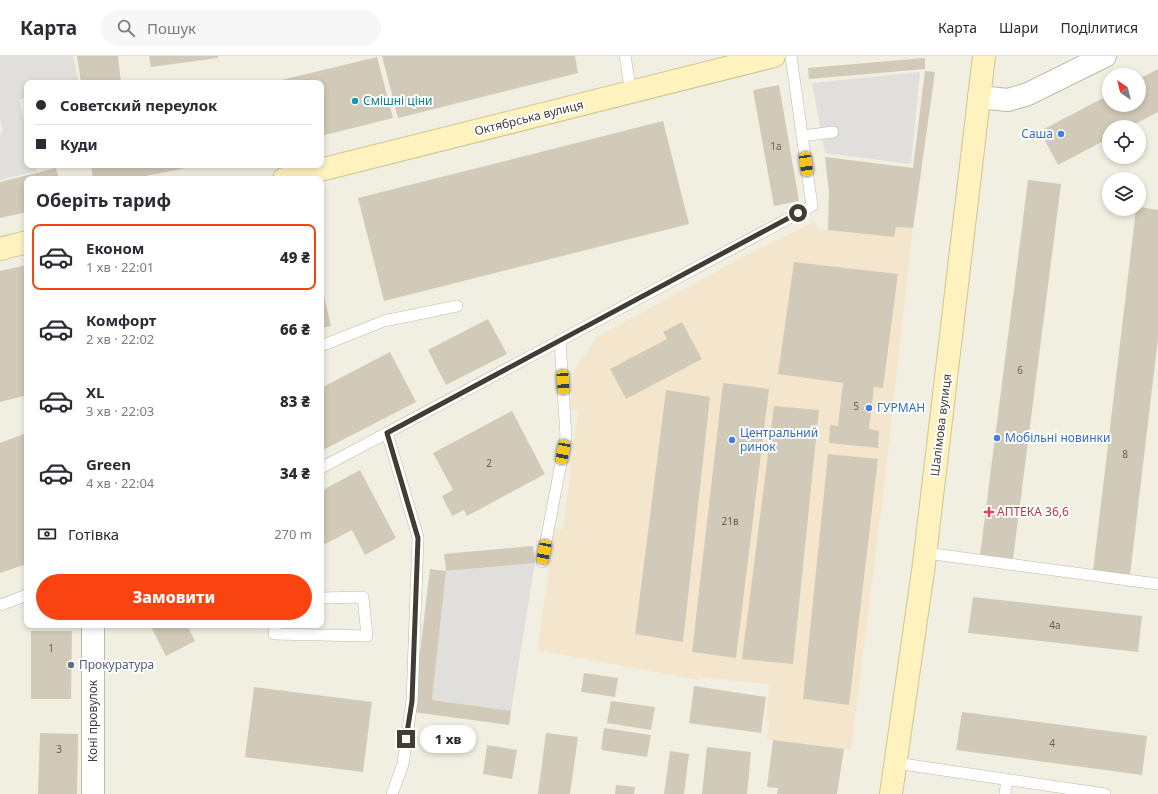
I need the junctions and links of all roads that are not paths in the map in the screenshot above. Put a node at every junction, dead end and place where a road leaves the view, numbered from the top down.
1 (625, 56) edge
2 (773, 56) edge
3 (791, 56) edge
4 (984, 56) edge
5 (1105, 56) edge
6 (631, 93) junction
7 (979, 97) junction
8 (833, 132) dead end
9 (802, 136) junction
10 (296, 176) edge
11 (24, 243) edge
12 (0, 249) edge
13 (457, 306) dead end
14 (560, 340) junction
15 (324, 345) edge
16 (387, 433) junction
17 (324, 466) edge
18 (926, 553) junction
19 (542, 562) dead end
20 (1158, 584) edge
21 (24, 596) edge
22 (324, 598) edge
23 (0, 605) edge
24 (93, 628) edge
25 (275, 628) edge
26 (896, 763) junction
27 (1007, 779) junction
28 (93, 794) edge
29 (392, 794) edge
30 (891, 794) edge
31 (1005, 794) edge
32 (1105, 794) edge

1 - 6 lane
2 - 6 main road, Октябрська вулиця
3 - 9 lane
4 - 7 main road, Шалімова вулиця
5 - 7 street
6 - 10 main road, Октябрська вулиця
7 - 18 main road, Шалімова вулиця
8 - 9 lane
9 - 14 lane
11 - 12 main road
13 - 15 lane
14 - 16 lane
14 - 19 lane
16 - 17 lane
16 - 29 lane
18 - 20 lane
18 - 26 main road, Шалімова вулиця
21 - 23 lane
22 - 25 lane
24 - 28 street, Коні провулок
26 - 27 lane
26 - 30 main road, Шалімова вулиця
27 - 31 lane
27 - 32 lane

